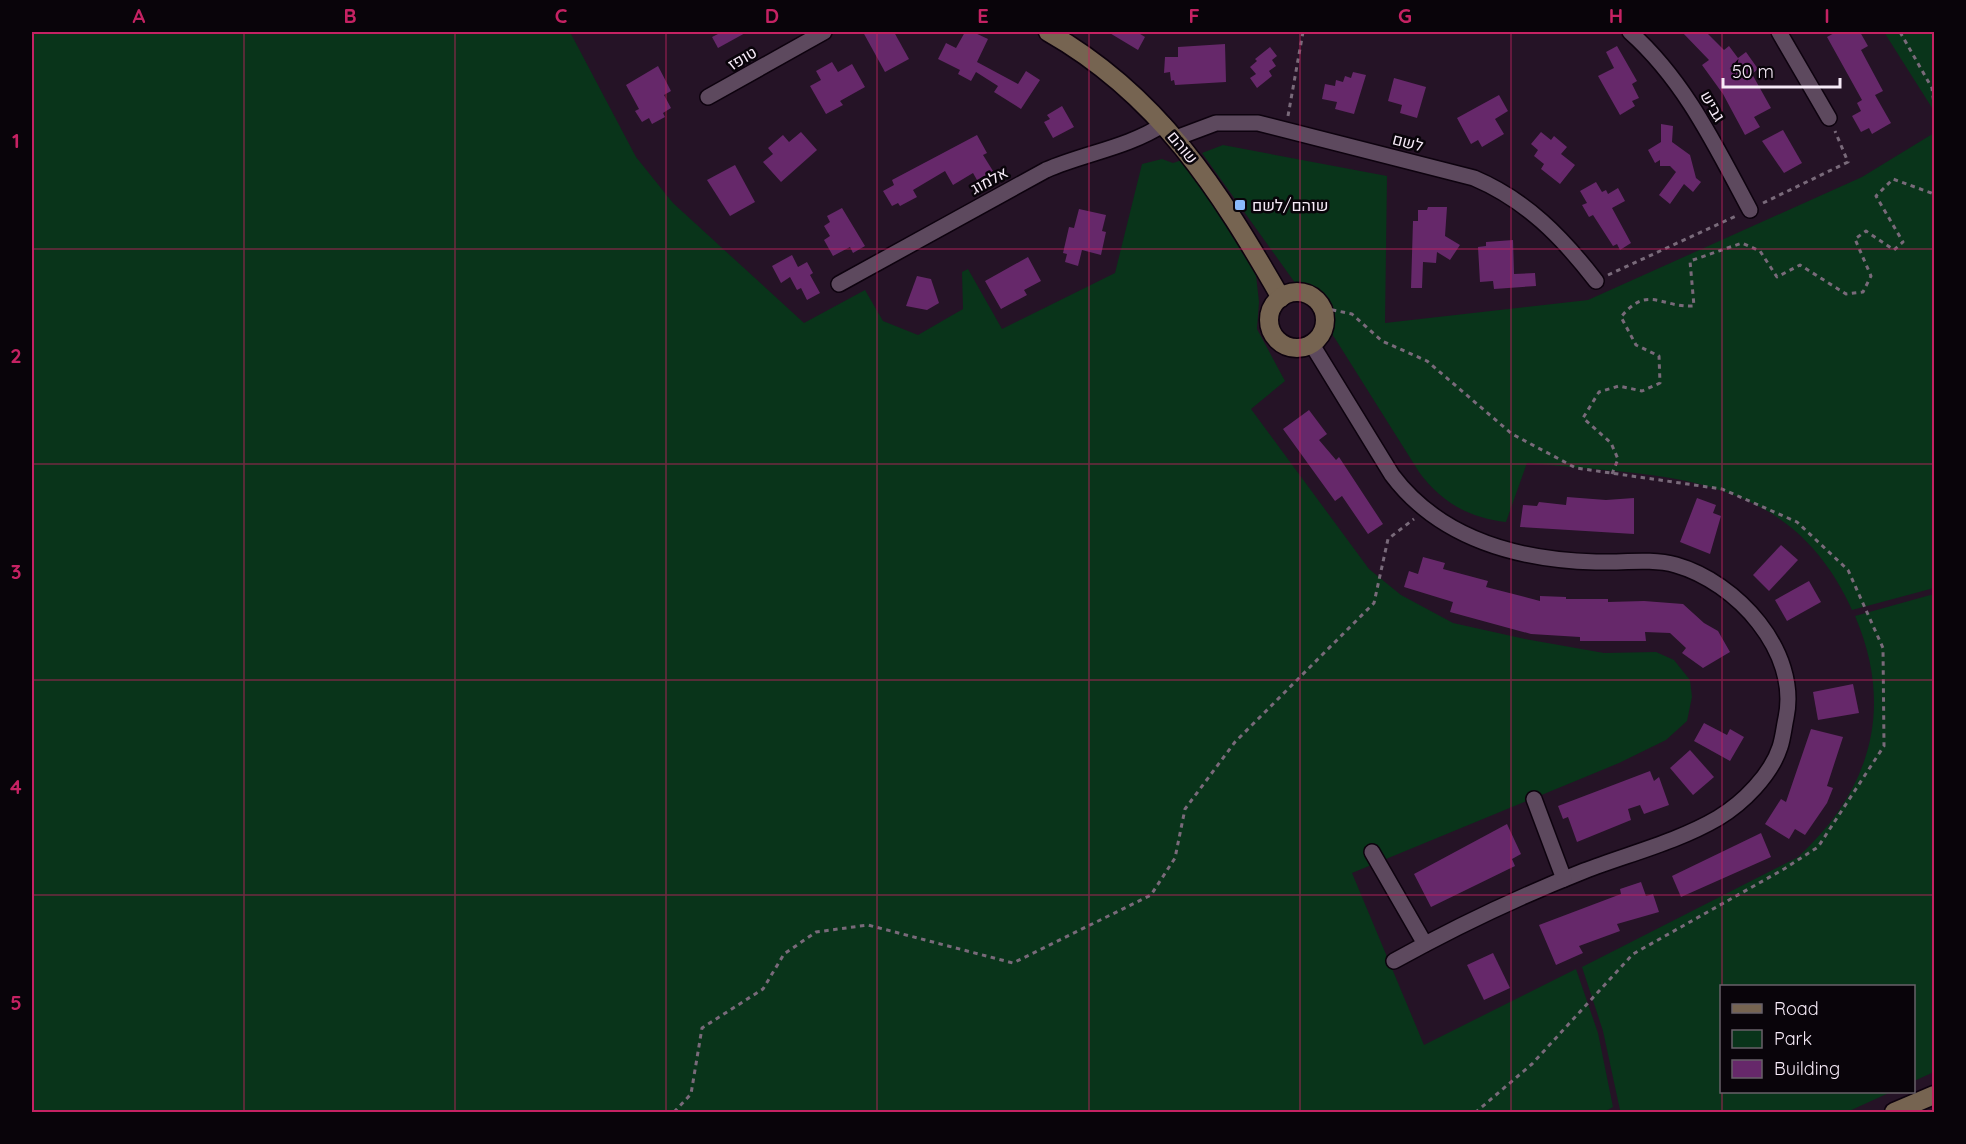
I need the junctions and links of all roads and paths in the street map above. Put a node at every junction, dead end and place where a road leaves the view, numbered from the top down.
1 (824, 32) edge
2 (1047, 32) edge
3 (1303, 32) edge
4 (1629, 32) edge
5 (1779, 32) edge
6 (1900, 32) edge
7 (708, 97) dead end
8 (1935, 104) edge
9 (1829, 118) joint
10 (1286, 130) junction
11 (1170, 131) junction
12 (1935, 194) edge
13 (1750, 210) junction
14 (1596, 281) joint
15 (839, 284) dead end
16 (1281, 298) junction
17 (1323, 308) junction
18 (1311, 343) junction
19 (1612, 474) junction
20 (1425, 512) junction
21 (1534, 799) dead end
22 (1372, 852) dead end
23 (1564, 879) junction
24 (1425, 944) junction
25 (1394, 961) dead end
26 (1935, 1095) edge
27 (674, 1113) edge
28 (1476, 1113) edge
29 (1894, 1113) edge

1 - 7 street, טופז
2 - 11 street, שוהם
3 - 10 path
4 - 13 street, גביש
5 - 9 street
6 - 8 path
9 - 13 path
10 - 11 street, לשם
10 - 14 street, לשם
11 - 15 street, אלמוג
11 - 16 street, שוהם
12 - 19 path
13 - 14 path
16 - 17 street
16 - 18 street
17 - 18 street
17 - 19 path
18 - 20 street
19 - 28 path
20 - 23 street
20 - 27 path
21 - 23 street
22 - 24 street
23 - 24 street
24 - 25 street
26 - 29 street

